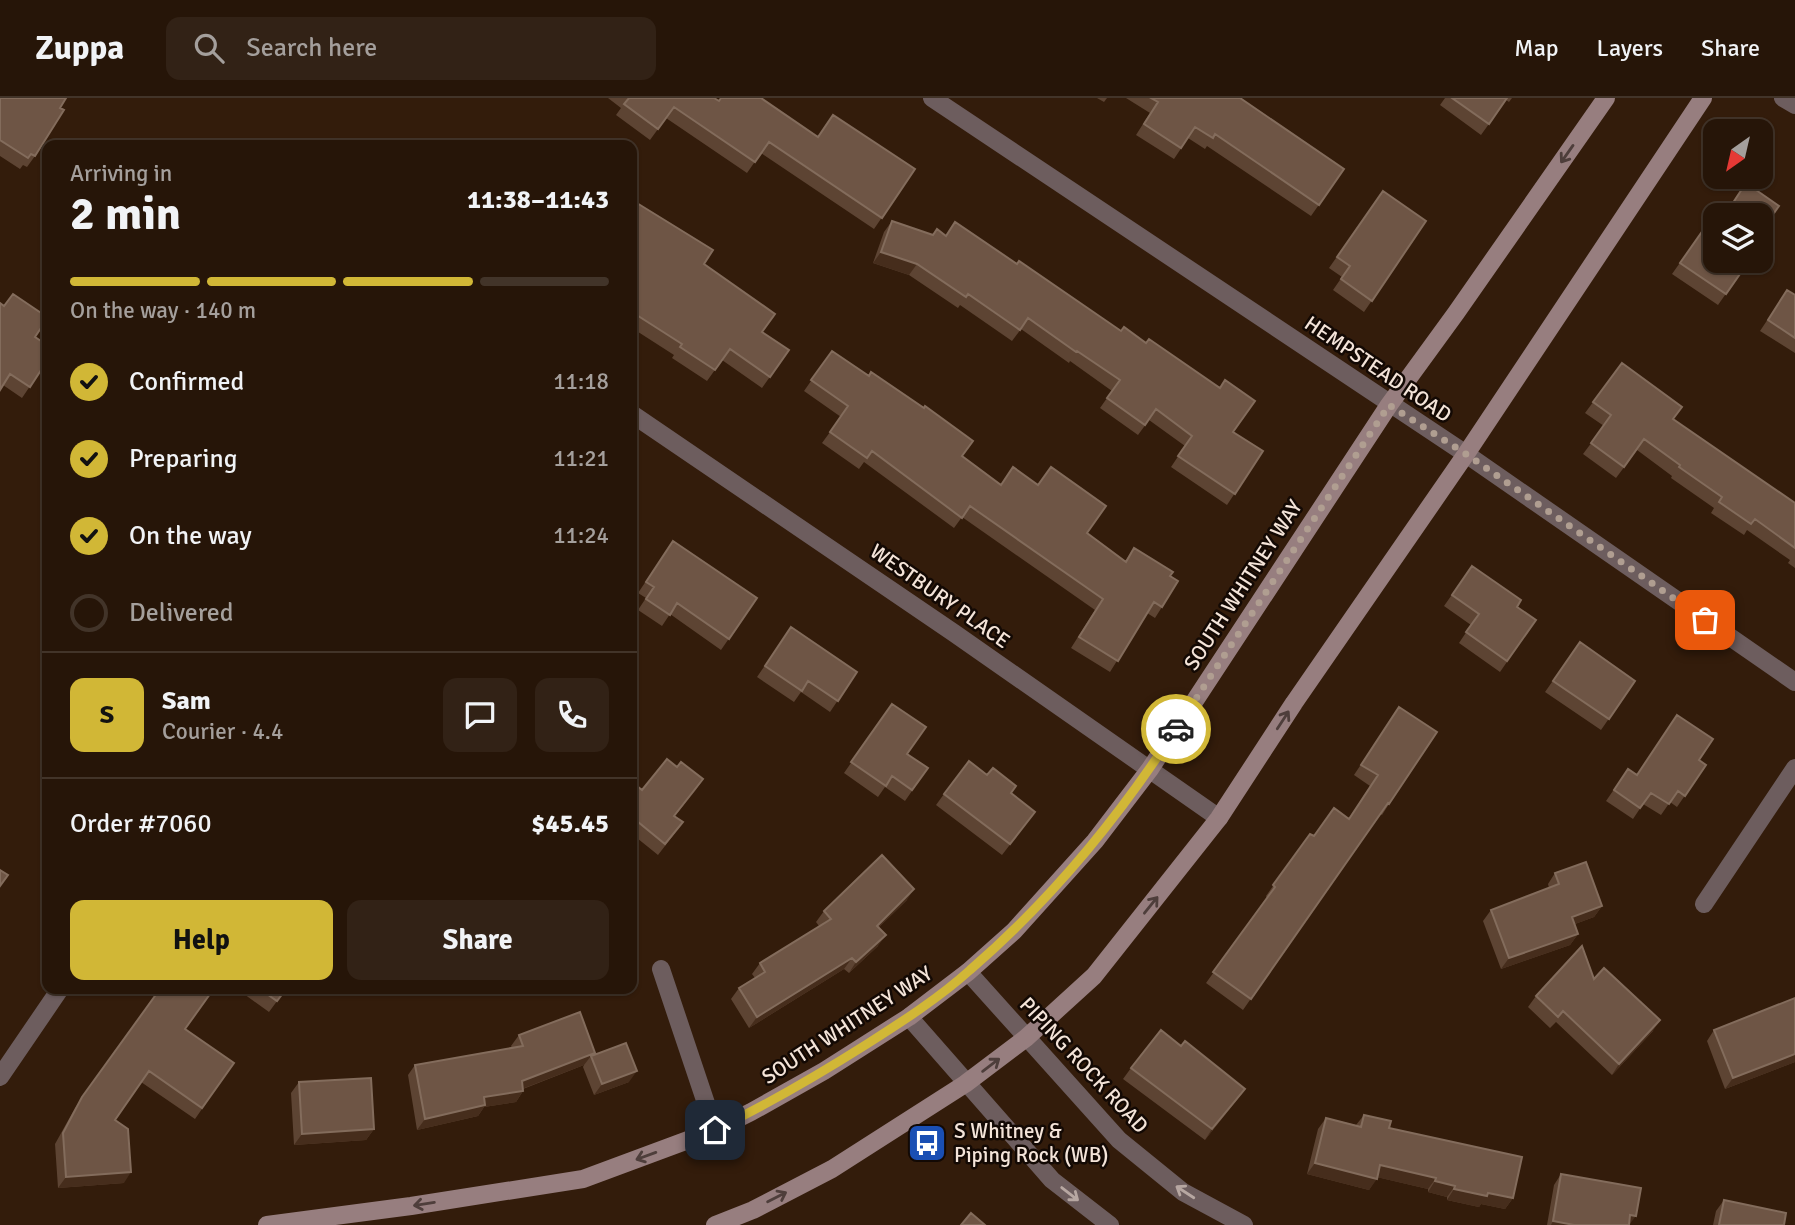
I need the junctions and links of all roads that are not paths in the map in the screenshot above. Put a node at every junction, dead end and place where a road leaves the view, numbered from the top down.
1 (932, 98) edge
2 (1606, 98) edge
3 (1703, 98) edge
4 (1783, 98) edge
5 (1795, 105) edge
6 (1389, 405) junction
7 (637, 417) edge
8 (1466, 454) junction
9 (1795, 682) edge
10 (1795, 768) edge
11 (1150, 769) junction
12 (1219, 818) junction
13 (1704, 904) dead end
14 (661, 969) dead end
15 (968, 972) junction
16 (57, 994) edge
17 (909, 1017) junction
18 (1026, 1038) junction
19 (0, 1077) edge
20 (965, 1084) junction
21 (715, 1130) junction
22 (267, 1225) edge
23 (715, 1225) edge
24 (1110, 1225) edge
25 (1244, 1225) edge

1 - 6 street, HEMPSTEAD ROAD
2 -> 6 main road, SOUTH WHITNEY WAY
3 - 8 main road
4 - 5 street
6 - 8 street, HEMPSTEAD ROAD
6 - 11 main road, SOUTH WHITNEY WAY
7 - 11 street, WESTBURY PLACE
8 - 9 street, HEMPSTEAD ROAD
12 -> 8 main road
10 - 13 street
11 - 12 street, WESTBURY PLACE
11 - 15 main road, SOUTH WHITNEY WAY
18 -> 12 main road
14 - 21 street
15 - 17 main road, SOUTH WHITNEY WAY
15 - 18 street, PIPING ROCK ROAD
16 - 19 street
17 - 20 street
17 - 21 main road, SOUTH WHITNEY WAY
20 -> 18 main road
25 -> 18 street, PIPING ROCK ROAD
23 -> 20 main road
20 -> 24 street
21 -> 22 main road, SOUTH WHITNEY WAY

